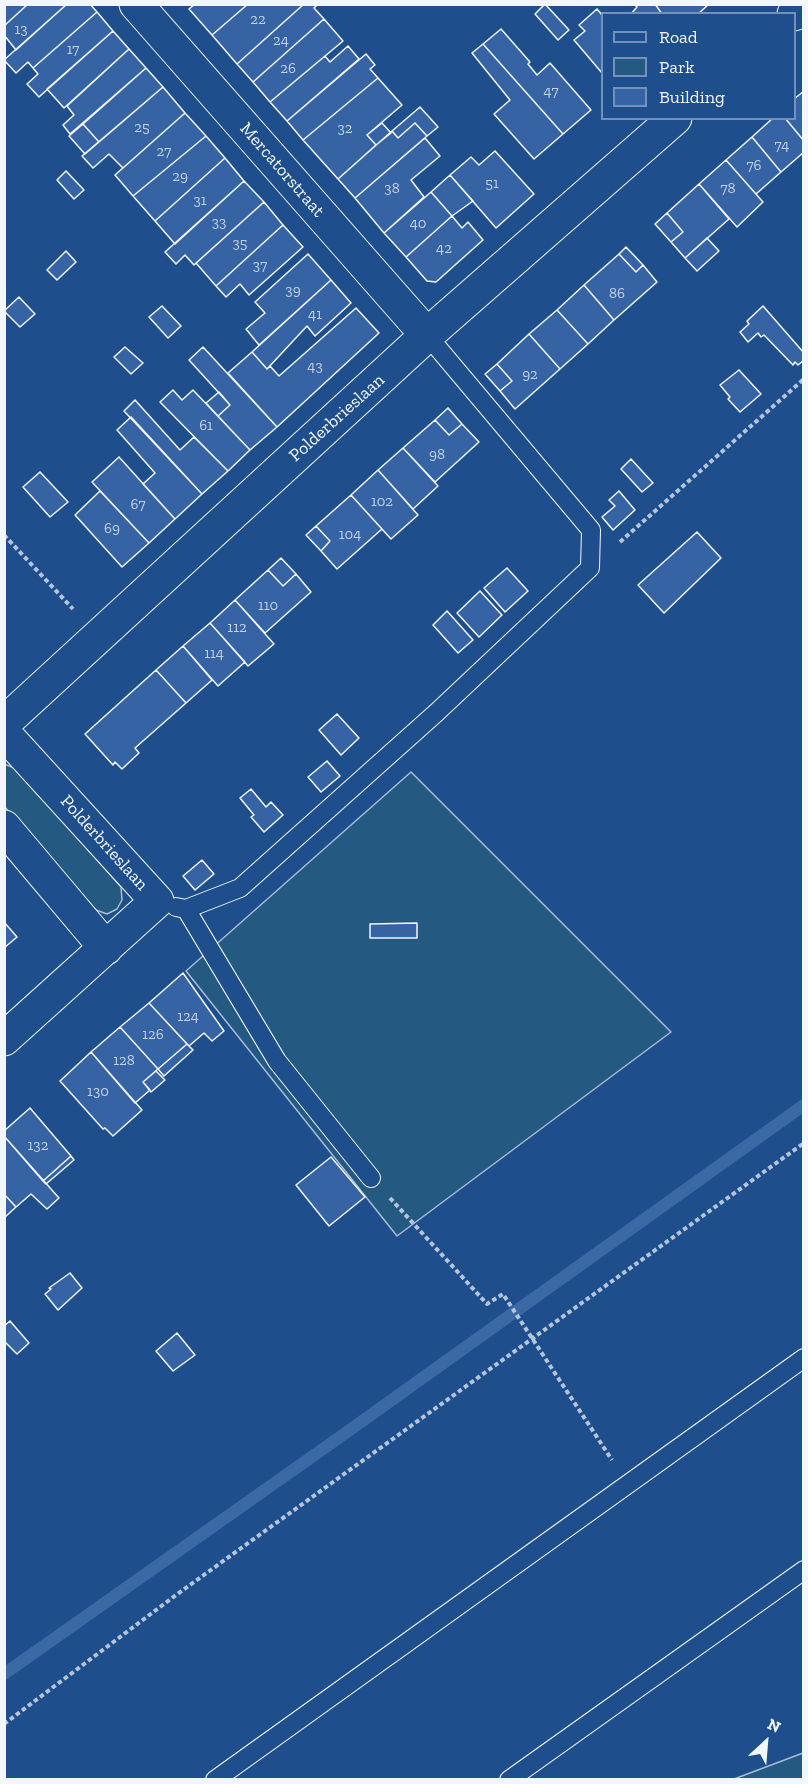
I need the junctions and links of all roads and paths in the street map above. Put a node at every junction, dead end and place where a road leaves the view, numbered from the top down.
1 (136, 4) edge
2 (673, 120) edge
3 (427, 335) junction
4 (804, 379) edge
5 (4, 535) edge
6 (590, 568) junction
7 (98, 636) junction
8 (4, 723) edge
9 (4, 733) edge
10 (4, 827) edge
11 (172, 905) junction
12 (106, 948) junction
13 (4, 1039) edge
14 (804, 1143) edge
15 (371, 1178) joint
16 (533, 1338) junction
17 (804, 1358) edge
18 (627, 1483) junction
19 (804, 1570) edge
20 (4, 1724) edge
21 (215, 1779) edge
22 (509, 1779) edge

1 - 3 street, Mercatorstraat
2 - 3 street, Polderbrieslaan
3 - 6 lane
3 - 7 street, Polderbrieslaan
4 - 6 path
5 - 7 path
6 - 11 lane
7 - 8 street, Polderbrieslaan
9 - 11 street, Polderbrieslaan
10 - 12 street
11 - 12 street, Polderbrieslaan
11 - 15 lane
12 - 13 street, Polderbrieslaan
14 - 16 path
15 - 16 path
16 - 18 path
16 - 20 path
17 - 18 lane
18 - 21 lane
19 - 22 lane

